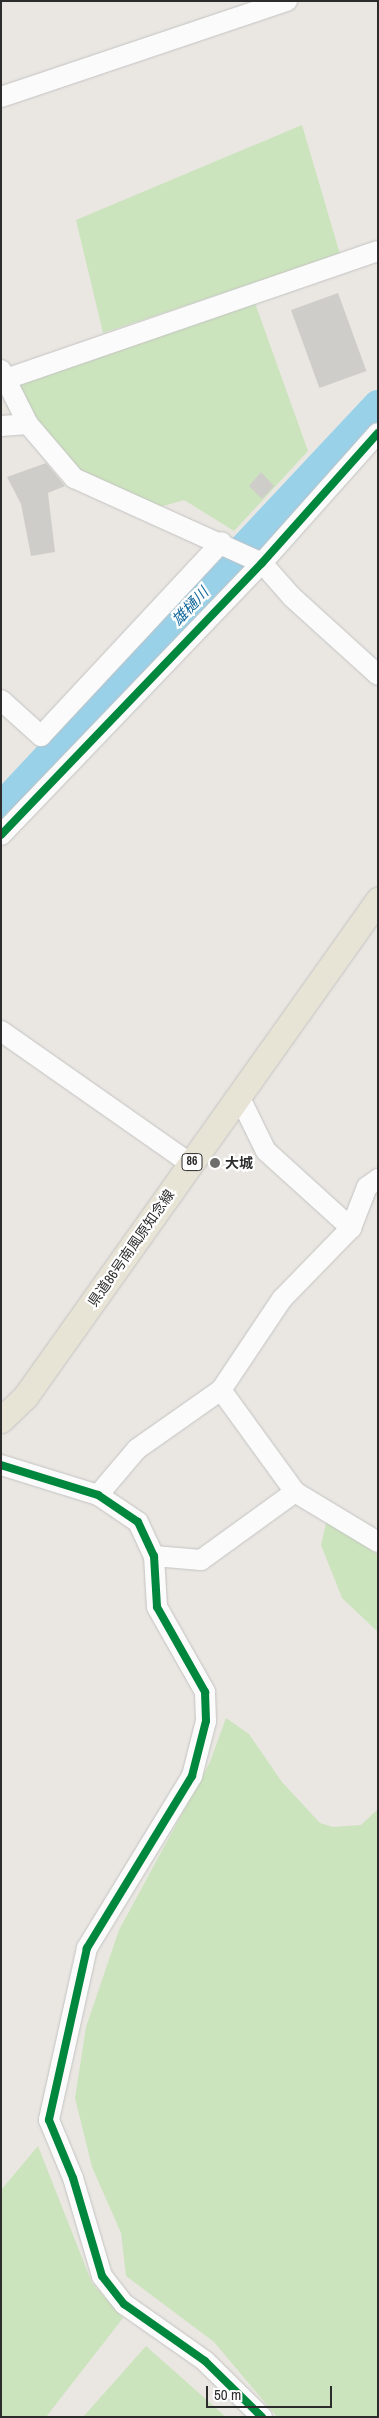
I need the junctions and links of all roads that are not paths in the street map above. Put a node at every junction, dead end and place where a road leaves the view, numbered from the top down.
1 (287, 1) edge
2 (1, 97) edge
3 (378, 251) edge
4 (4, 375) edge
5 (28, 424) junction
6 (1, 426) edge
7 (378, 433) edge
8 (226, 544) junction
9 (258, 560) junction
10 (378, 674) edge
11 (1, 700) edge
12 (1, 835) edge
13 (378, 900) edge
14 (1, 1031) edge
15 (238, 1096) junction
16 (191, 1164) junction
17 (378, 1179) edge
18 (351, 1228) junction
19 (221, 1390) junction
20 (1, 1420) edge
21 (1, 1465) edge
22 (295, 1492) junction
23 (98, 1495) junction
24 (378, 1542) edge
25 (154, 1556) junction
26 (262, 2417) edge

1 - 2 street
3 - 4 street
4 - 5 street
5 - 6 street
5 - 8 street
7 - 9 street
8 - 9 street
8 - 11 street
9 - 10 street
9 - 12 street
13 - 15 main road, 県道86号南風原知念線 / 86
14 - 16 street
15 - 16 main road, 県道86号南風原知念線 / 86
15 - 18 street
16 - 20 main road, 県道86号南風原知念線 / 86
17 - 18 street
18 - 19 street
19 - 22 street
19 - 23 street
21 - 23 street
22 - 24 street
22 - 25 street
23 - 25 street
25 - 26 street

